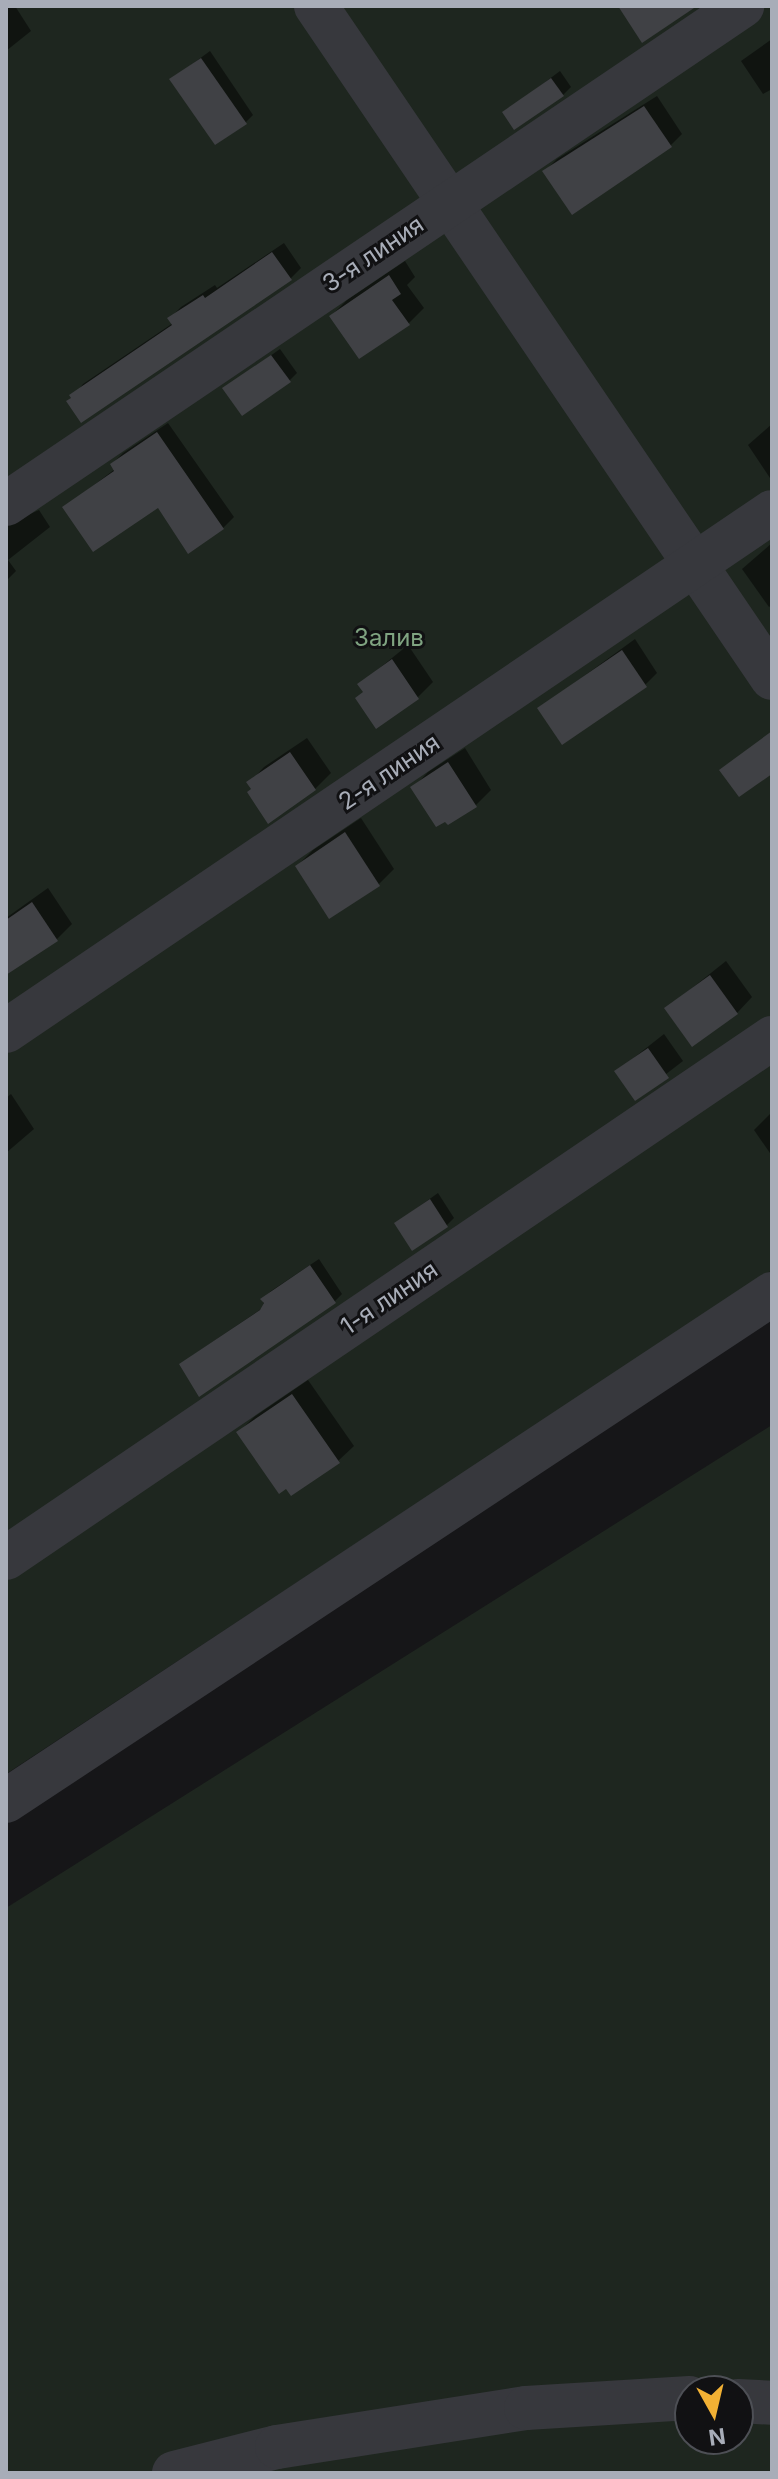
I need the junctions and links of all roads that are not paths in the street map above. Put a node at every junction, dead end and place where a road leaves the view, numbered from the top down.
1 (316, 6) edge
2 (742, 6) edge
3 (448, 202) junction
4 (6, 504) edge
5 (772, 512) edge
6 (694, 565) junction
7 (772, 678) edge
8 (6, 1031) edge
9 (772, 1038) edge
10 (772, 1294) edge
11 (6, 1558) edge
12 (6, 1801) edge
13 (674, 2399) edge
14 (174, 2473) edge

1 - 3 street
2 - 3 street, 3-я линия
3 - 4 street, 3-я линия
3 - 6 street
5 - 6 street, 2-я линия
6 - 7 street
6 - 8 street, 2-я линия
9 - 11 street, 1-я линия
10 - 12 street
13 - 14 street

